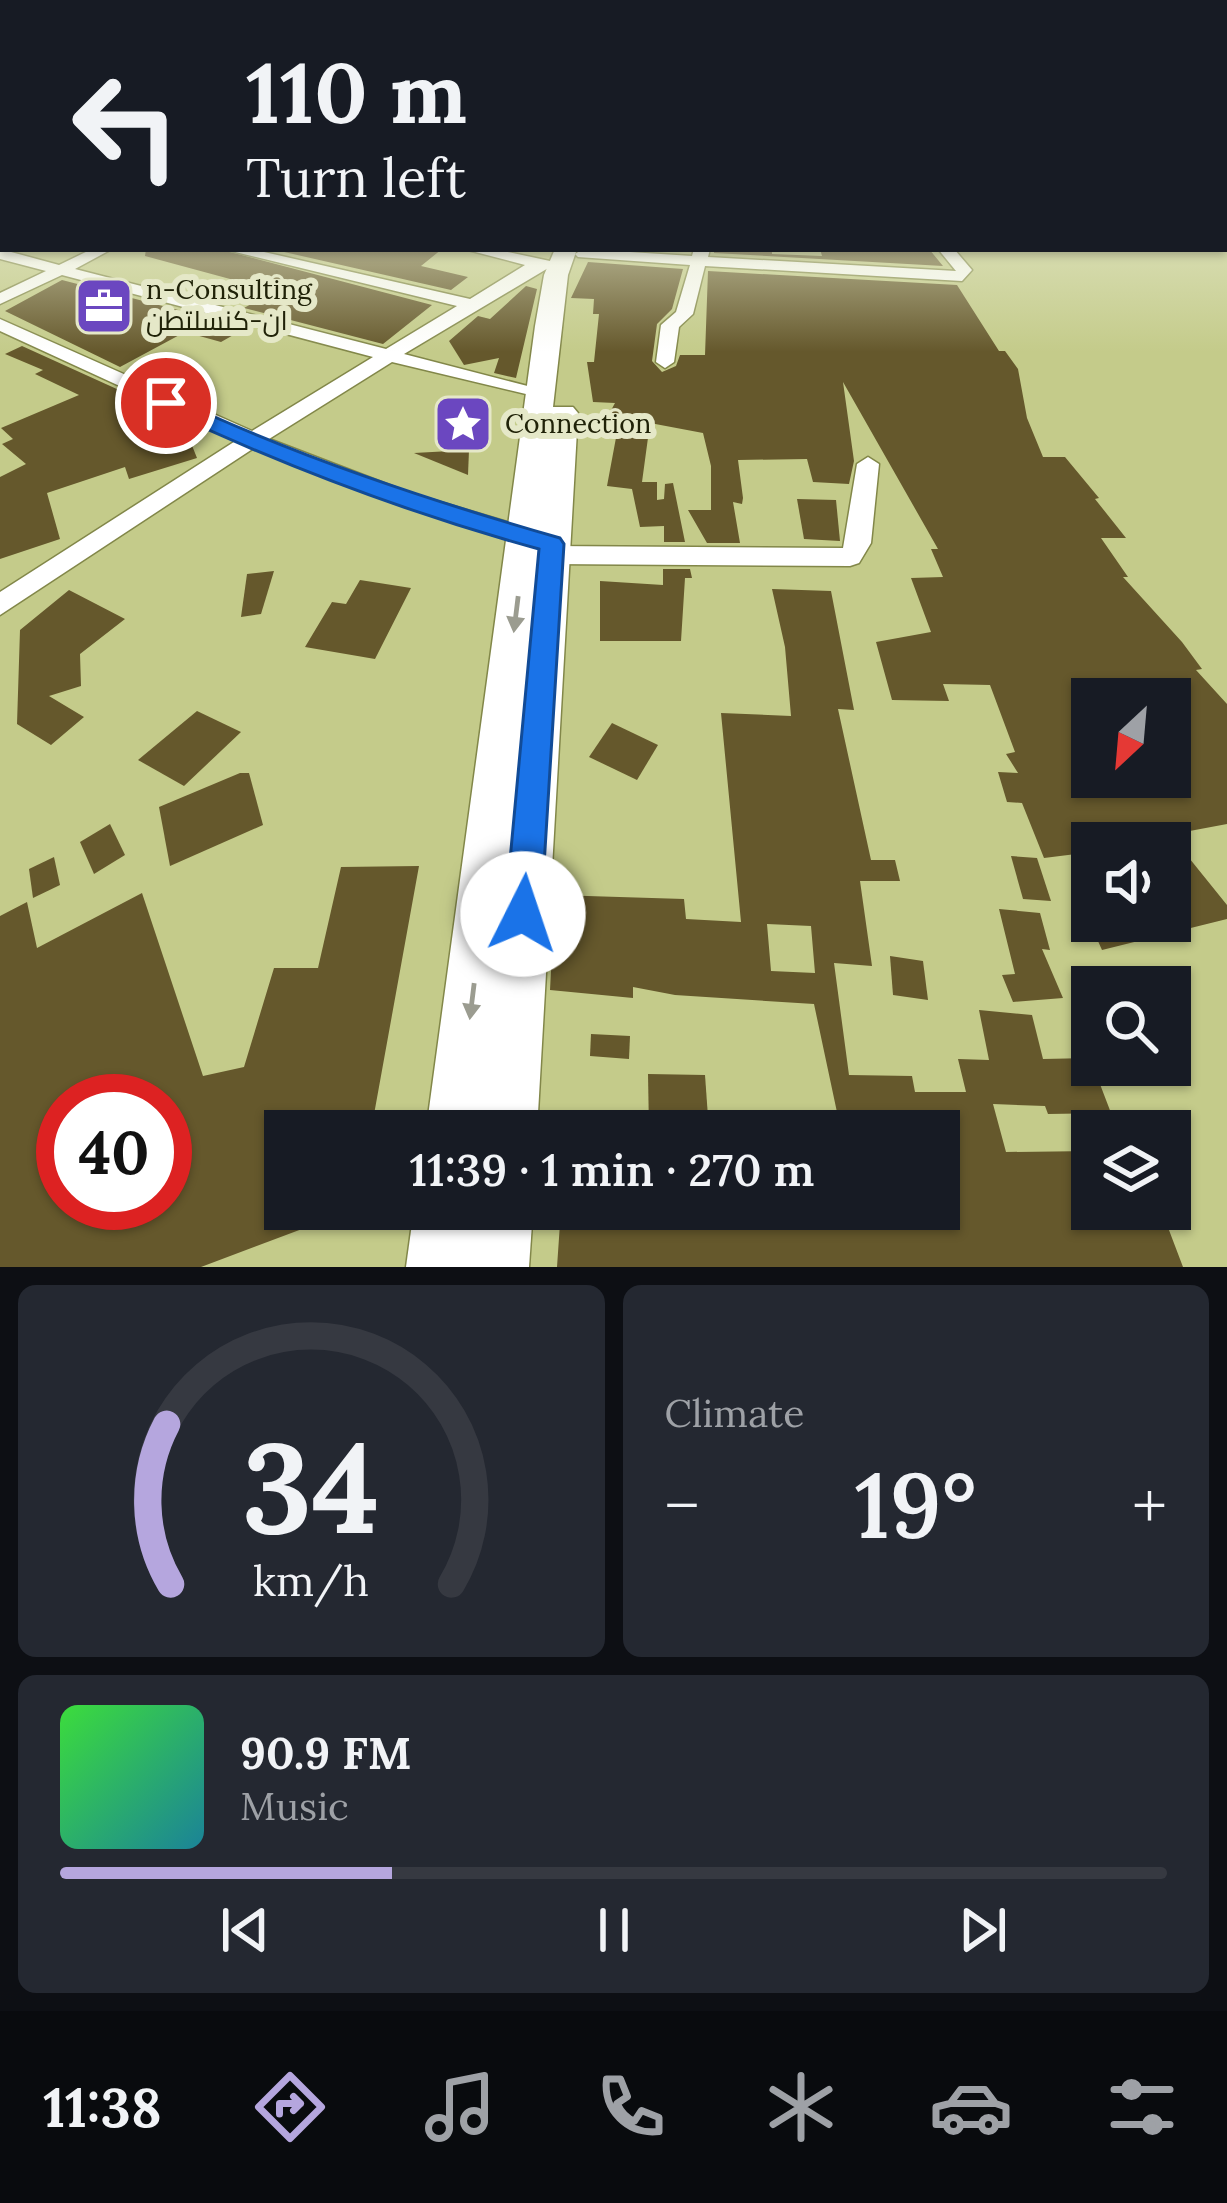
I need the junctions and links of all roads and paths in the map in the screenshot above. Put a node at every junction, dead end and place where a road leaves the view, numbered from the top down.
1 (98, 252) edge
2 (244, 252) edge
3 (512, 252) edge
4 (948, 252) edge
5 (0, 254) edge
6 (566, 256) edge
7 (700, 256) edge
8 (59, 271) junction
9 (0, 299) edge
10 (472, 304) junction
11 (0, 324) edge
12 (388, 357) junction
13 (665, 362) dead end
14 (540, 394) junction
15 (249, 442) junction
16 (868, 464) dead end
17 (542, 545) junction
18 (0, 605) edge
19 (459, 1110) edge
20 (508, 1110) edge
21 (444, 1230) edge
22 (499, 1230) edge
23 (440, 1267) edge
24 (496, 1267) edge

1 - 8 street
2 - 10 street
3 - 6 street
4 - 7 street
5 - 8 street
6 - 7 street
6 - 10 street
6 - 14 street
6 - 17 street
7 - 13 street
8 - 9 street
8 - 12 street
10 - 12 street
11 - 15 street
12 - 14 street
12 - 15 street
14 - 17 street
15 - 17 street
15 - 18 street
16 - 17 street
17 -> 19 street
17 - 20 street
21 - 23 street
22 - 24 street

